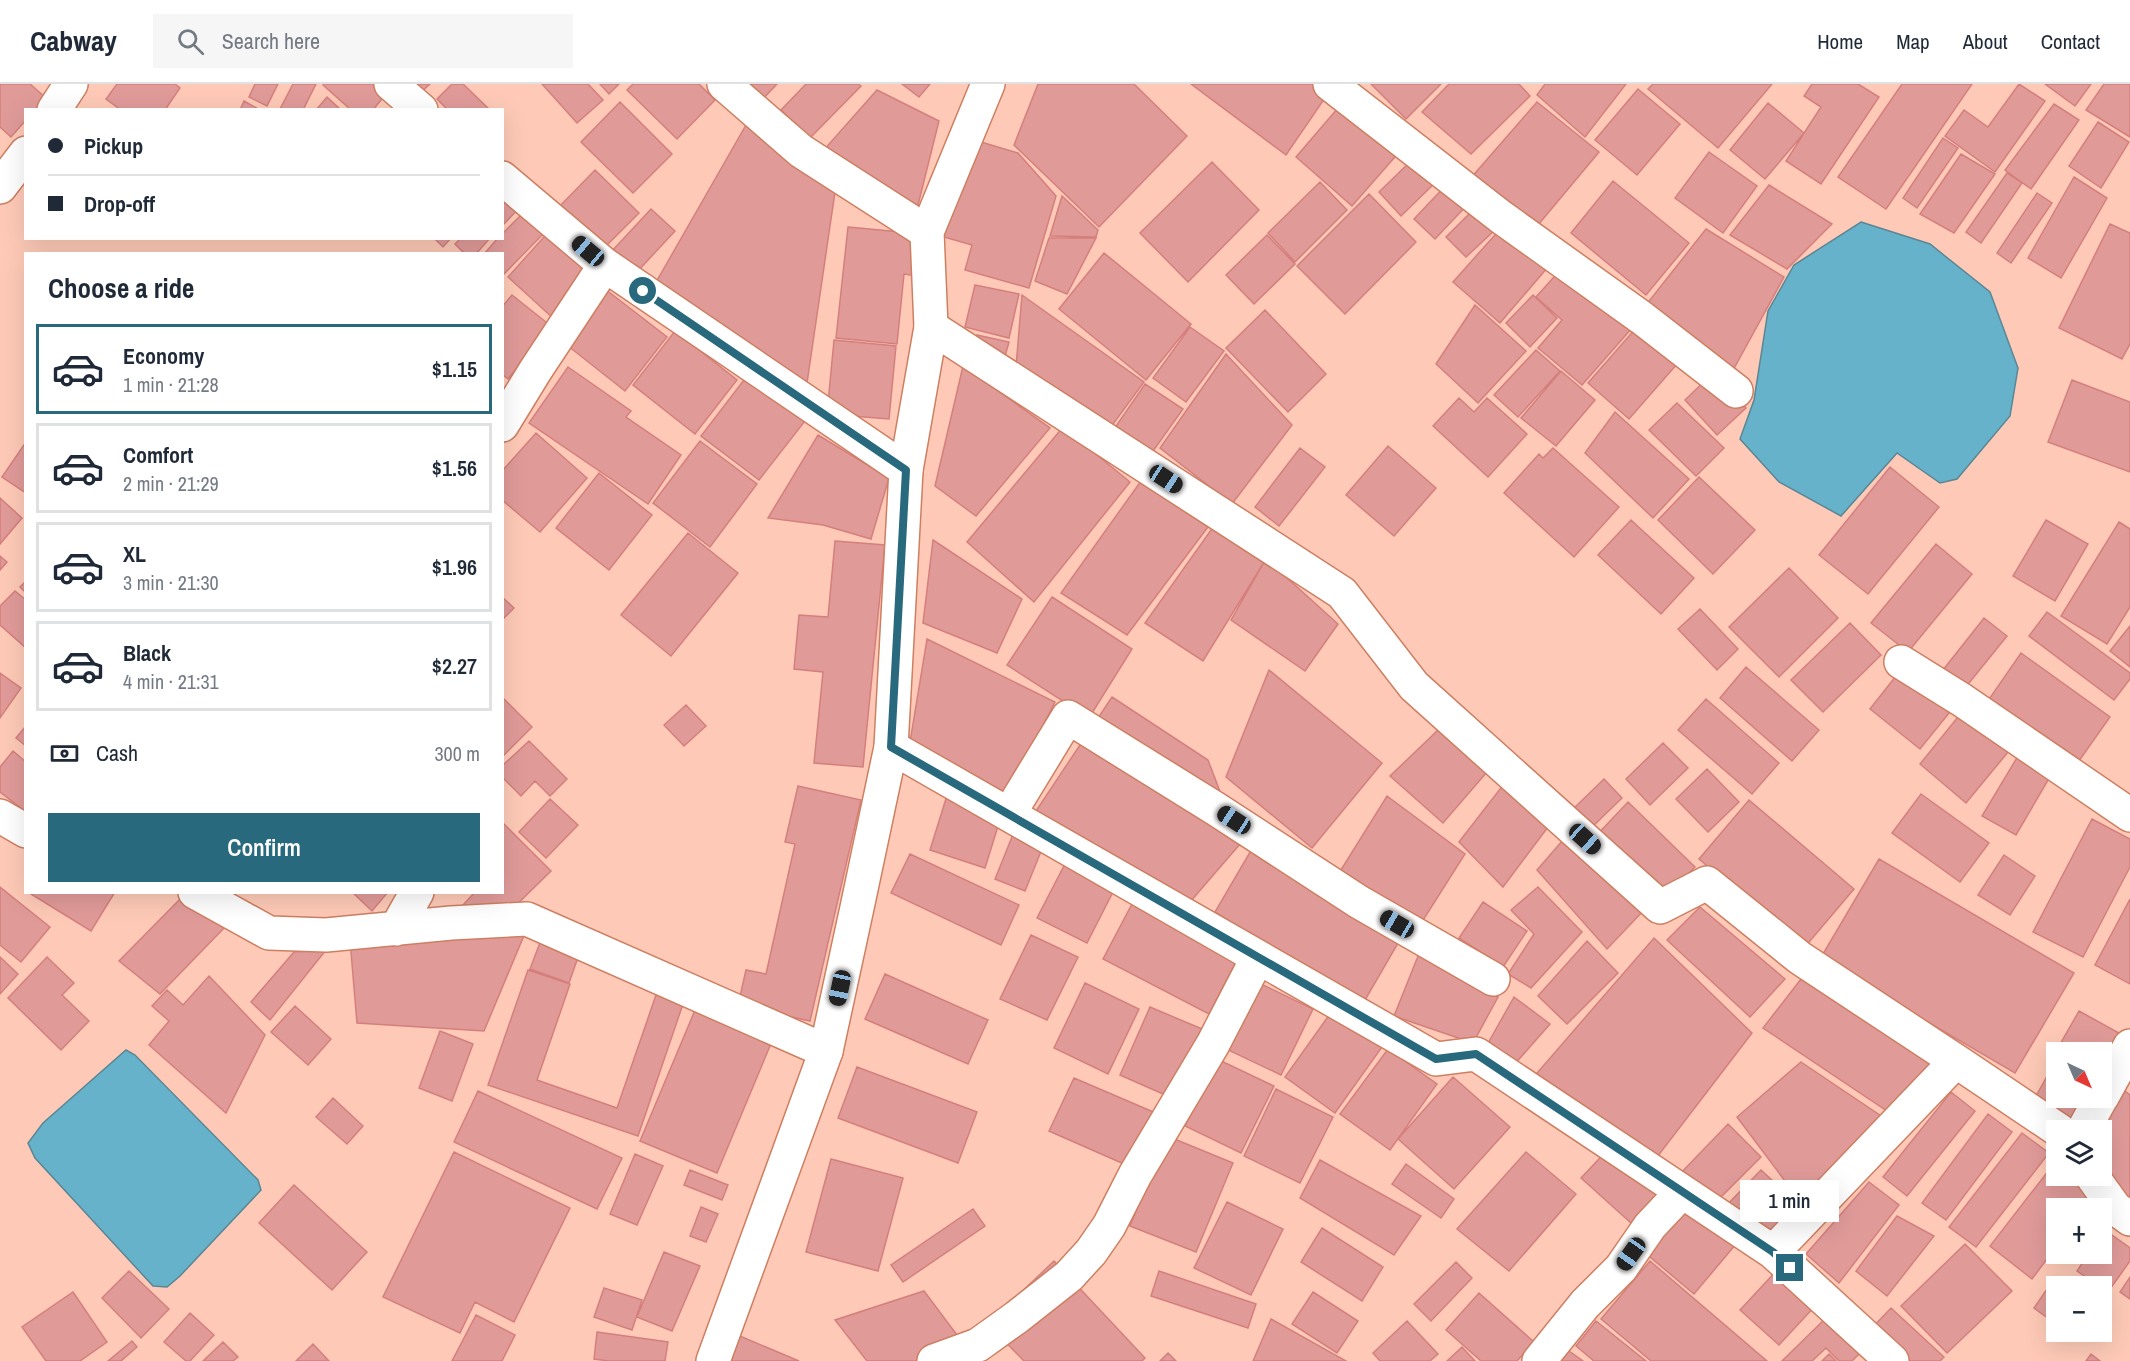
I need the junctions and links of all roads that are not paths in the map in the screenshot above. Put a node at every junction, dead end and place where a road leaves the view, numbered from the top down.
1 (71, 84) edge
2 (391, 84) edge
3 (724, 84) edge
4 (988, 84) edge
5 (1330, 84) edge
6 (55, 108) edge
7 (419, 108) edge
8 (24, 156) edge
9 (504, 180) edge
10 (0, 187) edge
11 (927, 232) junction
12 (605, 265) junction
13 (931, 327) junction
14 (1736, 391) dead end
15 (504, 422) edge
16 (906, 470) junction
17 (1901, 662) dead end
18 (891, 747) junction
19 (1009, 814) junction
20 (2130, 815) edge
21 (0, 816) edge
22 (24, 830) edge
23 (199, 894) edge
24 (416, 894) edge
25 (396, 928) junction
26 (1258, 957) junction
27 (1493, 979) dead end
28 (2130, 1046) edge
29 (826, 1052) junction
30 (1956, 1061) junction
31 (2112, 1078) edge
32 (2046, 1122) edge
33 (2099, 1186) edge
34 (1682, 1192) junction
35 (2130, 1219) edge
36 (1773, 1252) junction
37 (714, 1361) edge
38 (934, 1361) edge
39 (1539, 1361) edge
40 (1892, 1361) edge

1 - 6 street
2 - 7 street
3 - 11 street
4 - 11 street
5 - 14 street
8 - 10 street
9 - 12 street
11 - 13 street
12 - 15 street
12 - 16 street
13 - 16 street
13 - 30 street
16 - 18 street
17 - 20 street
18 - 19 street
18 - 29 street
19 - 26 street
19 - 27 street
21 - 22 street
23 - 25 street
24 - 25 street
25 - 29 street
26 - 34 street
26 - 38 street
28 - 31 street
29 - 37 street
30 - 32 street
30 - 36 street
33 - 35 street
34 - 36 street
34 - 39 street
36 - 40 street

